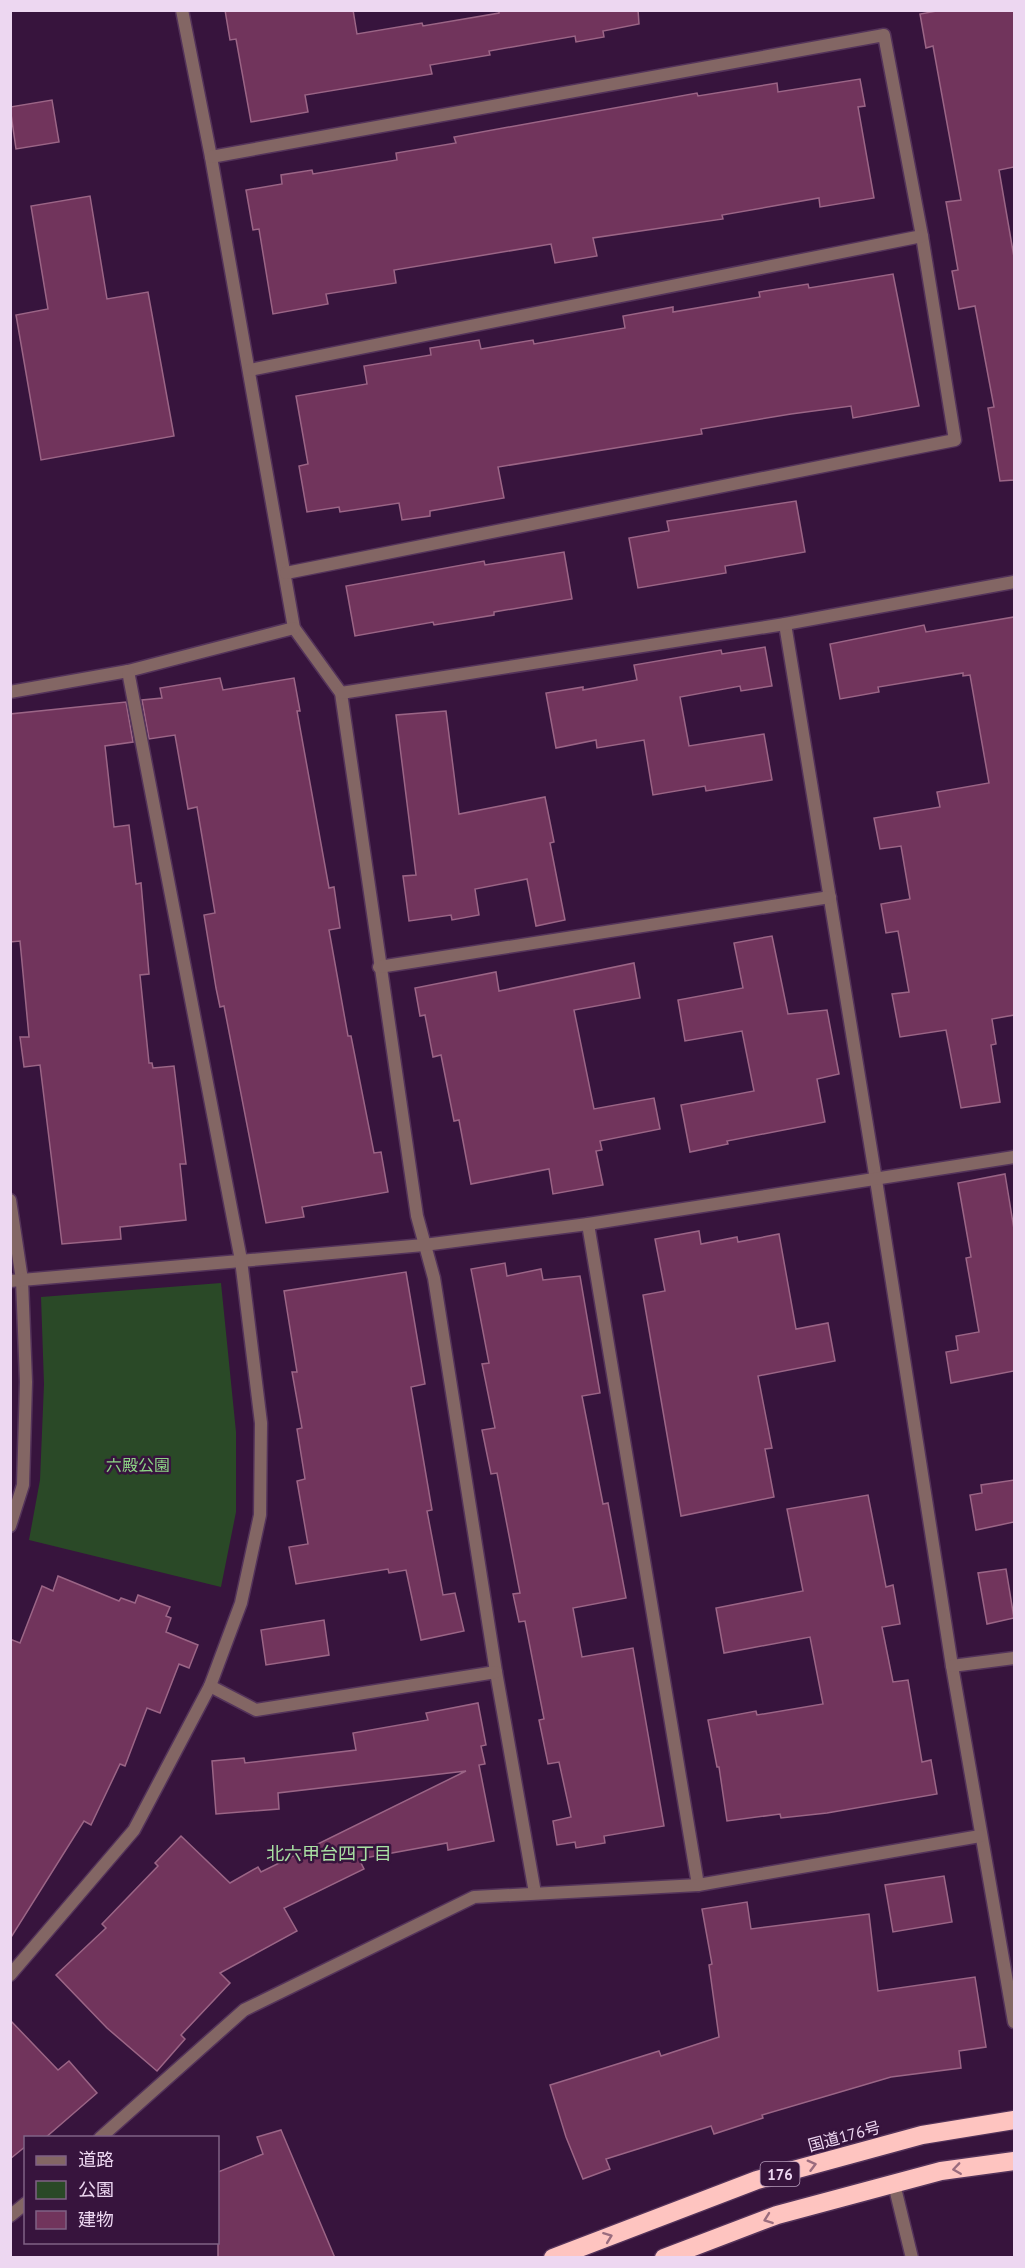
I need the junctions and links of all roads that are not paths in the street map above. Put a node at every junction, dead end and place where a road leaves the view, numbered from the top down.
1 (182, 10) edge
2 (211, 157) junction
3 (922, 236) junction
4 (250, 370) junction
5 (286, 573) junction
6 (1014, 582) edge
7 (785, 624) junction
8 (294, 628) junction
9 (128, 671) junction
10 (10, 692) edge
11 (341, 693) junction
12 (830, 897) junction
13 (380, 967) junction
14 (1014, 1157) edge
15 (876, 1180) junction
16 (10, 1200) edge
17 (588, 1224) junction
18 (424, 1245) junction
19 (241, 1260) junction
20 (16, 1280) edge
21 (10, 1526) edge
22 (1014, 1658) edge
23 (952, 1665) junction
24 (496, 1672) junction
25 (210, 1686) junction
26 (980, 1836) junction
27 (698, 1885) junction
28 (535, 1893) junction
29 (12, 1970) edge
30 (1014, 2022) edge
31 (1014, 2120) edge
32 (102, 2136) edge
33 (1014, 2161) edge
34 (894, 2184) junction
35 (24, 2205) edge
36 (10, 2216) edge
37 (553, 2258) edge
38 (664, 2258) edge
39 (912, 2258) edge

1 - 2 street
2 - 3 street
2 - 4 street
3 - 4 street
3 - 5 street
4 - 5 street
5 - 8 street
6 - 7 street
7 - 11 street
7 - 12 street
8 - 9 street
8 - 11 street
9 - 10 street
9 - 19 street
11 - 13 street
12 - 13 street
12 - 15 street
13 - 18 street
14 - 15 street
15 - 17 street
15 - 23 street
16 - 20 street
17 - 18 street
17 - 27 street
18 - 19 street
18 - 24 street
19 - 20 street
19 - 25 street
20 - 21 street
22 - 23 street
23 - 26 street
24 - 25 street
24 - 28 street
25 - 29 street
26 - 27 street
26 - 30 street
27 - 28 street
28 - 32 street
37 -> 31 highway, 国道176号 / 176
33 -> 34 highway, 176
34 -> 38 highway, 176
34 - 39 street
35 - 36 street

